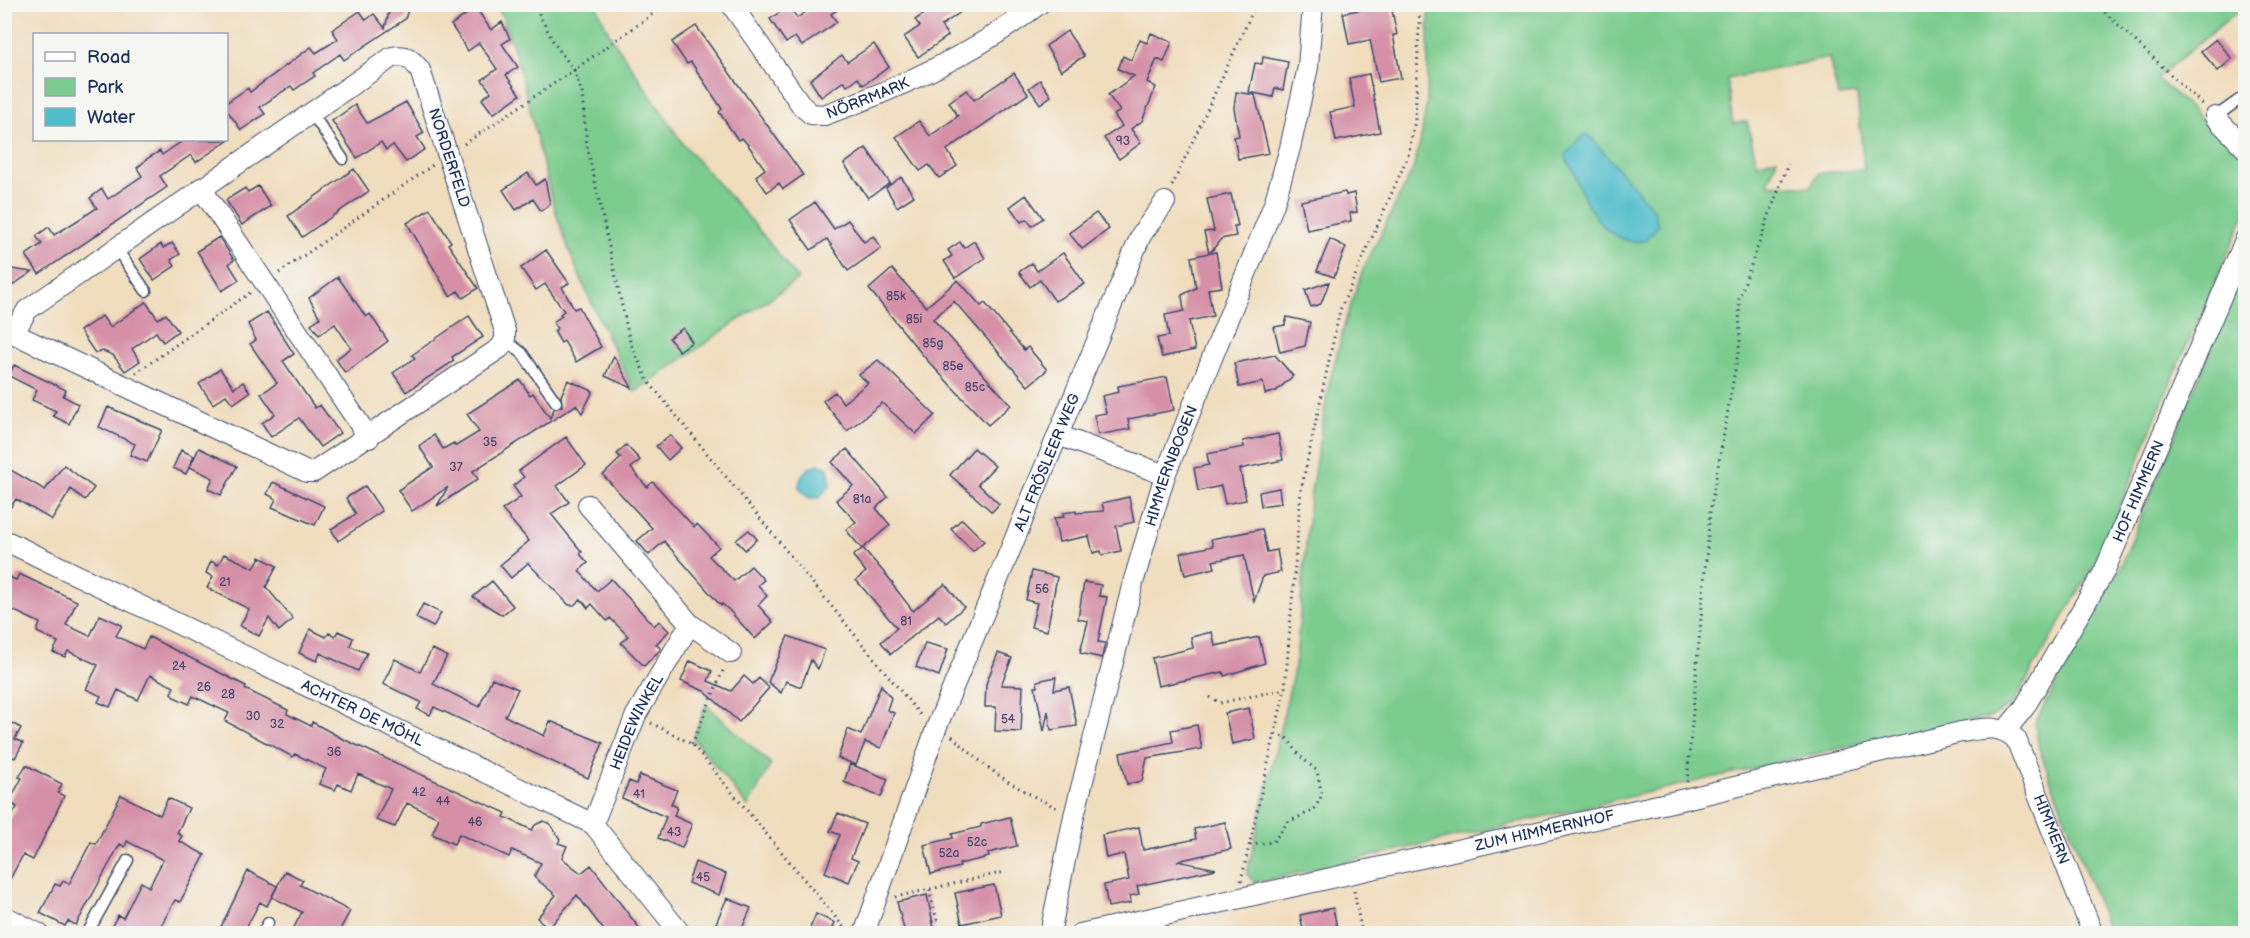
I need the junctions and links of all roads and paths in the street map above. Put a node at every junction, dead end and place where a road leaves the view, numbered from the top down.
1 (534, 4) edge
2 (667, 4) edge
3 (731, 4) edge
4 (1039, 4) edge
5 (1256, 4) edge
6 (1313, 4) edge
7 (1420, 4) edge
8 (2096, 4) edge
9 (574, 70) junction
10 (2246, 95) edge
11 (311, 112) junction
12 (2215, 117) junction
13 (2246, 149) edge
14 (448, 155) junction
15 (344, 159) dead end
16 (1788, 164) dead end
17 (201, 188) junction
18 (1165, 202) joint
19 (2246, 238) edge
20 (116, 248) junction
21 (265, 283) junction
22 (146, 291) dead end
23 (9, 331) edge
24 (505, 340) junction
25 (120, 384) junction
26 (556, 402) dead end
27 (1058, 435) junction
28 (369, 438) junction
29 (1165, 475) junction
30 (588, 505) dead end
31 (4, 540) edge
32 (690, 624) junction
33 (731, 653) joint
34 (1285, 689) junction
35 (1210, 698) dead end
36 (636, 715) junction
37 (937, 726) junction
38 (2006, 730) junction
39 (1275, 734) junction
40 (692, 744) junction
41 (1685, 799) junction
42 (1074, 816) junction
43 (593, 824) junction
44 (1250, 845) junction
45 (128, 860) dead end
46 (1005, 872) dead end
47 (1350, 873) junction
48 (929, 890) junction
49 (878, 892) junction
50 (1237, 898) junction
51 (4, 916) edge
52 (931, 922) dead end
53 (268, 923) dead end
54 (39, 933) edge
55 (87, 933) edge
56 (262, 933) edge
57 (681, 933) edge
58 (849, 933) edge
59 (864, 933) edge
60 (1050, 933) edge
61 (1080, 933) edge
62 (1362, 933) edge
63 (2092, 933) edge

1 - 9 path
2 - 9 path
3 - 4 street, NÖRRMARK
5 - 18 path
6 - 29 street, HIMMERNBOGEN
7 - 34 path
8 - 12 path
9 - 14 path
9 - 37 path
10 - 12 lane
11 - 14 street, NORDERFELD
11 - 15 lane
11 - 17 street, NORDERFELD
12 - 13 street
14 - 21 path
14 - 24 street, NORDERFELD
16 - 41 path
17 - 20 street, NORDERFELD
17 - 21 street
18 - 27 street, ALT FRÖSLEER WEG
19 - 38 street, HOF HIMMERN
20 - 22 lane
20 - 23 street, NORDERFELD
21 - 25 path
21 - 28 street
23 - 25 street, NORDERFELD
24 - 26 lane
24 - 28 street, NORDERFELD
25 - 28 street, NORDERFELD
27 - 29 street
27 - 37 street, ALT FRÖSLEER WEG
29 - 42 street, HIMMERNBOGEN
30 - 32 street
31 - 43 street, ACHTER DE MÖHL
32 - 33 street
32 - 36 street, HEIDEWINKEL
33 - 40 path
34 - 35 path
34 - 39 path
36 - 40 path
36 - 43 street, HEIDEWINKEL
37 - 42 path
37 - 49 street, ALT FRÖSLEER WEG
38 - 41 street, ZUM HIMMERNHOF
38 - 63 street, HIMMERN
39 - 44 path
39 - 44 path
40 - 58 path
41 - 47 street, ZUM HIMMERNHOF
42 - 60 street, HIMMERNBOGEN
43 - 57 street, ACHTER DE MÖHL
44 - 50 path
45 - 55 lane
46 - 48 path
47 - 50 street, ZUM HIMMERNHOF
47 - 62 path
48 - 49 path
48 - 52 path
49 - 59 street, ALT FRÖSLEER WEG
50 - 61 street, ZUM HIMMERNHOF
51 - 54 street
53 - 56 lane

